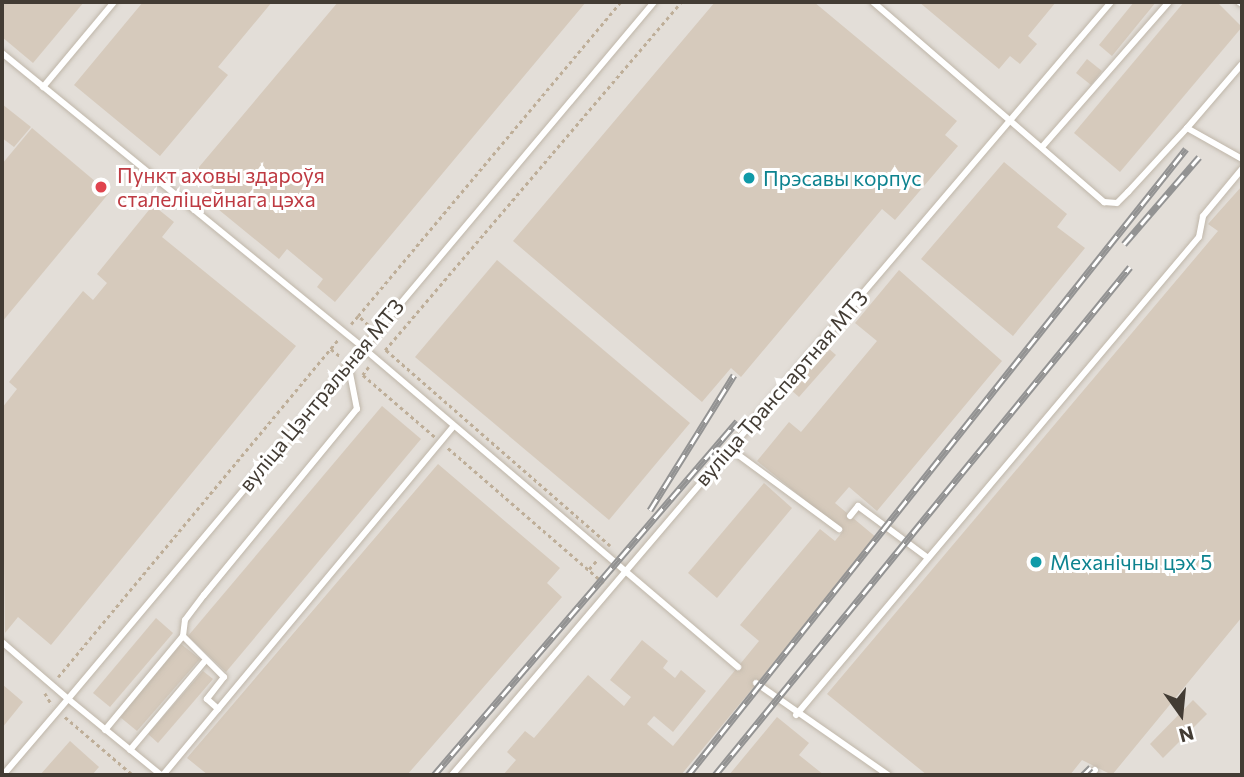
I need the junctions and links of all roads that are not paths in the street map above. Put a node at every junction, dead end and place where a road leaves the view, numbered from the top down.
1 (114, 2) edge
2 (654, 2) edge
3 (873, 2) edge
4 (1111, 2) edge
5 (1169, 2) edge
6 (2, 53) edge
7 (1242, 64) edge
8 (43, 87) junction
9 (1014, 121) junction
10 (1187, 128) junction
11 (1042, 147) junction
12 (1242, 159) edge
13 (1242, 169) edge
14 (362, 347) junction
15 (348, 363) junction
16 (454, 426) junction
17 (729, 448) junction
18 (850, 516) dead end
19 (839, 528) dead end
20 (928, 558) junction
21 (622, 570) junction
22 (183, 636) junction
23 (2, 642) edge
24 (204, 662) junction
25 (738, 667) dead end
26 (757, 683) dead end
27 (68, 699) junction
28 (218, 709) junction
29 (796, 715) junction
30 (105, 730) junction
31 (130, 750) junction
32 (3, 775) edge
33 (162, 775) edge
34 (452, 775) edge
35 (888, 775) edge

1 - 8 lane
2 - 14 lane, вуліца Цэнтральная МТЗ
3 - 9 lane
4 - 9 lane, вуліца Транспартная МТЗ
5 - 11 lane
6 - 8 lane
7 - 10 lane
8 - 14 lane
9 - 11 lane
9 - 17 lane, вуліца Транспартная МТЗ
10 - 11 lane
10 - 12 lane
13 - 20 lane
14 - 15 lane, вуліца Цэнтральная МТЗ
14 - 16 lane
15 - 22 lane
15 - 27 lane, вуліца Цэнтральная МТЗ
16 - 21 lane
16 - 28 lane
17 - 19 lane
17 - 21 lane, вуліца Транспартная МТЗ
18 - 20 lane
20 - 29 lane
21 - 25 lane
21 - 34 lane, вуліца Транспартная МТЗ
22 - 24 lane
22 - 30 lane
23 - 27 lane
24 - 28 lane
24 - 31 lane
26 - 29 lane
27 - 30 lane
27 - 32 lane, вуліца Цэнтральная МТЗ
28 - 33 lane
29 - 35 lane
30 - 31 lane
31 - 33 lane

